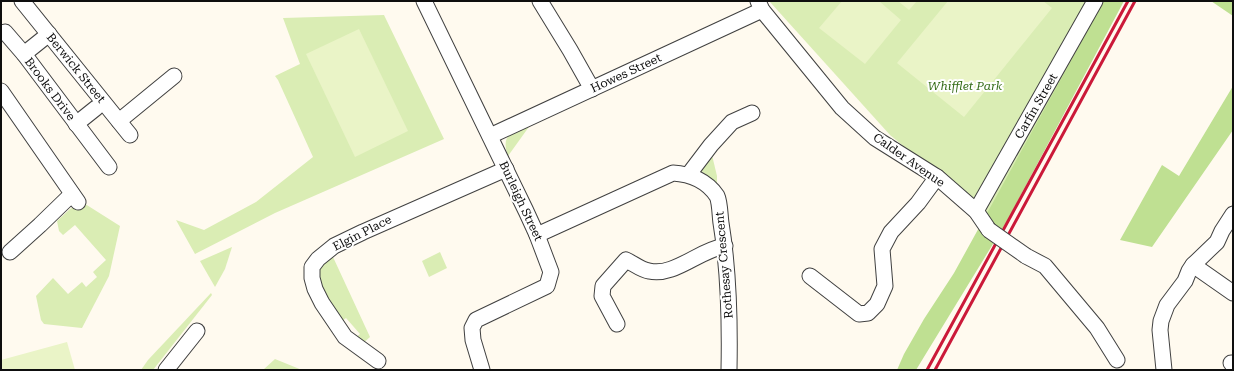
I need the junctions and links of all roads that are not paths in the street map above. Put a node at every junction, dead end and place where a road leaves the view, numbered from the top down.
1 (424, 1) edge
2 (540, 1) edge
3 (1095, 1) edge
4 (24, 2) edge
5 (760, 6) edge
6 (5, 32) dead end
7 (49, 34) junction
8 (24, 54) junction
9 (174, 76) dead end
10 (592, 89) junction
11 (1, 91) edge
12 (96, 108) dead end
13 (752, 113) dead end
14 (119, 121) junction
15 (76, 124) junction
16 (130, 135) dead end
17 (490, 136) junction
18 (109, 168) dead end
19 (506, 169) junction
20 (689, 174) junction
21 (937, 178) junction
22 (976, 211) junction
23 (1233, 214) edge
24 (537, 235) junction
25 (725, 246) junction
26 (10, 252) dead end
27 (1193, 265) junction
28 (810, 276) dead end
29 (1233, 293) edge
30 (616, 324) dead end
31 (197, 331) dead end
32 (1113, 354) dead end
33 (378, 361) dead end
34 (166, 370) edge
35 (482, 370) edge
36 (729, 370) edge
37 (1164, 370) edge

1 - 17 street, Burleigh Street
2 - 10 street
3 - 22 street, Carfin Street
4 - 7 street, Berwick Street
5 - 10 street, Howes Street
5 - 21 street, Calder Avenue
6 - 8 street, Brooks Drive
7 - 8 street, Brooks Drive
7 - 14 street, Berwick Street
8 - 15 street, Brooks Drive
9 - 14 street
10 - 17 street, Howes Street
11 - 26 street
12 - 15 street, Brooks Drive
13 - 20 street
14 - 16 street, Berwick Street
15 - 18 street, Brooks Drive
17 - 19 street, Burleigh Street
19 - 24 street, Burleigh Street
19 - 33 street, Elgin Place
20 - 24 street
20 - 25 street, Rothesay Crescent
21 - 22 street, Calder Avenue
21 - 28 street
22 - 32 street, Calder Avenue, bridge
23 - 27 street
24 - 35 street, Burleigh Street
25 - 30 street
25 - 36 street, Rothesay Crescent
27 - 29 street
27 - 37 street
31 - 34 street

